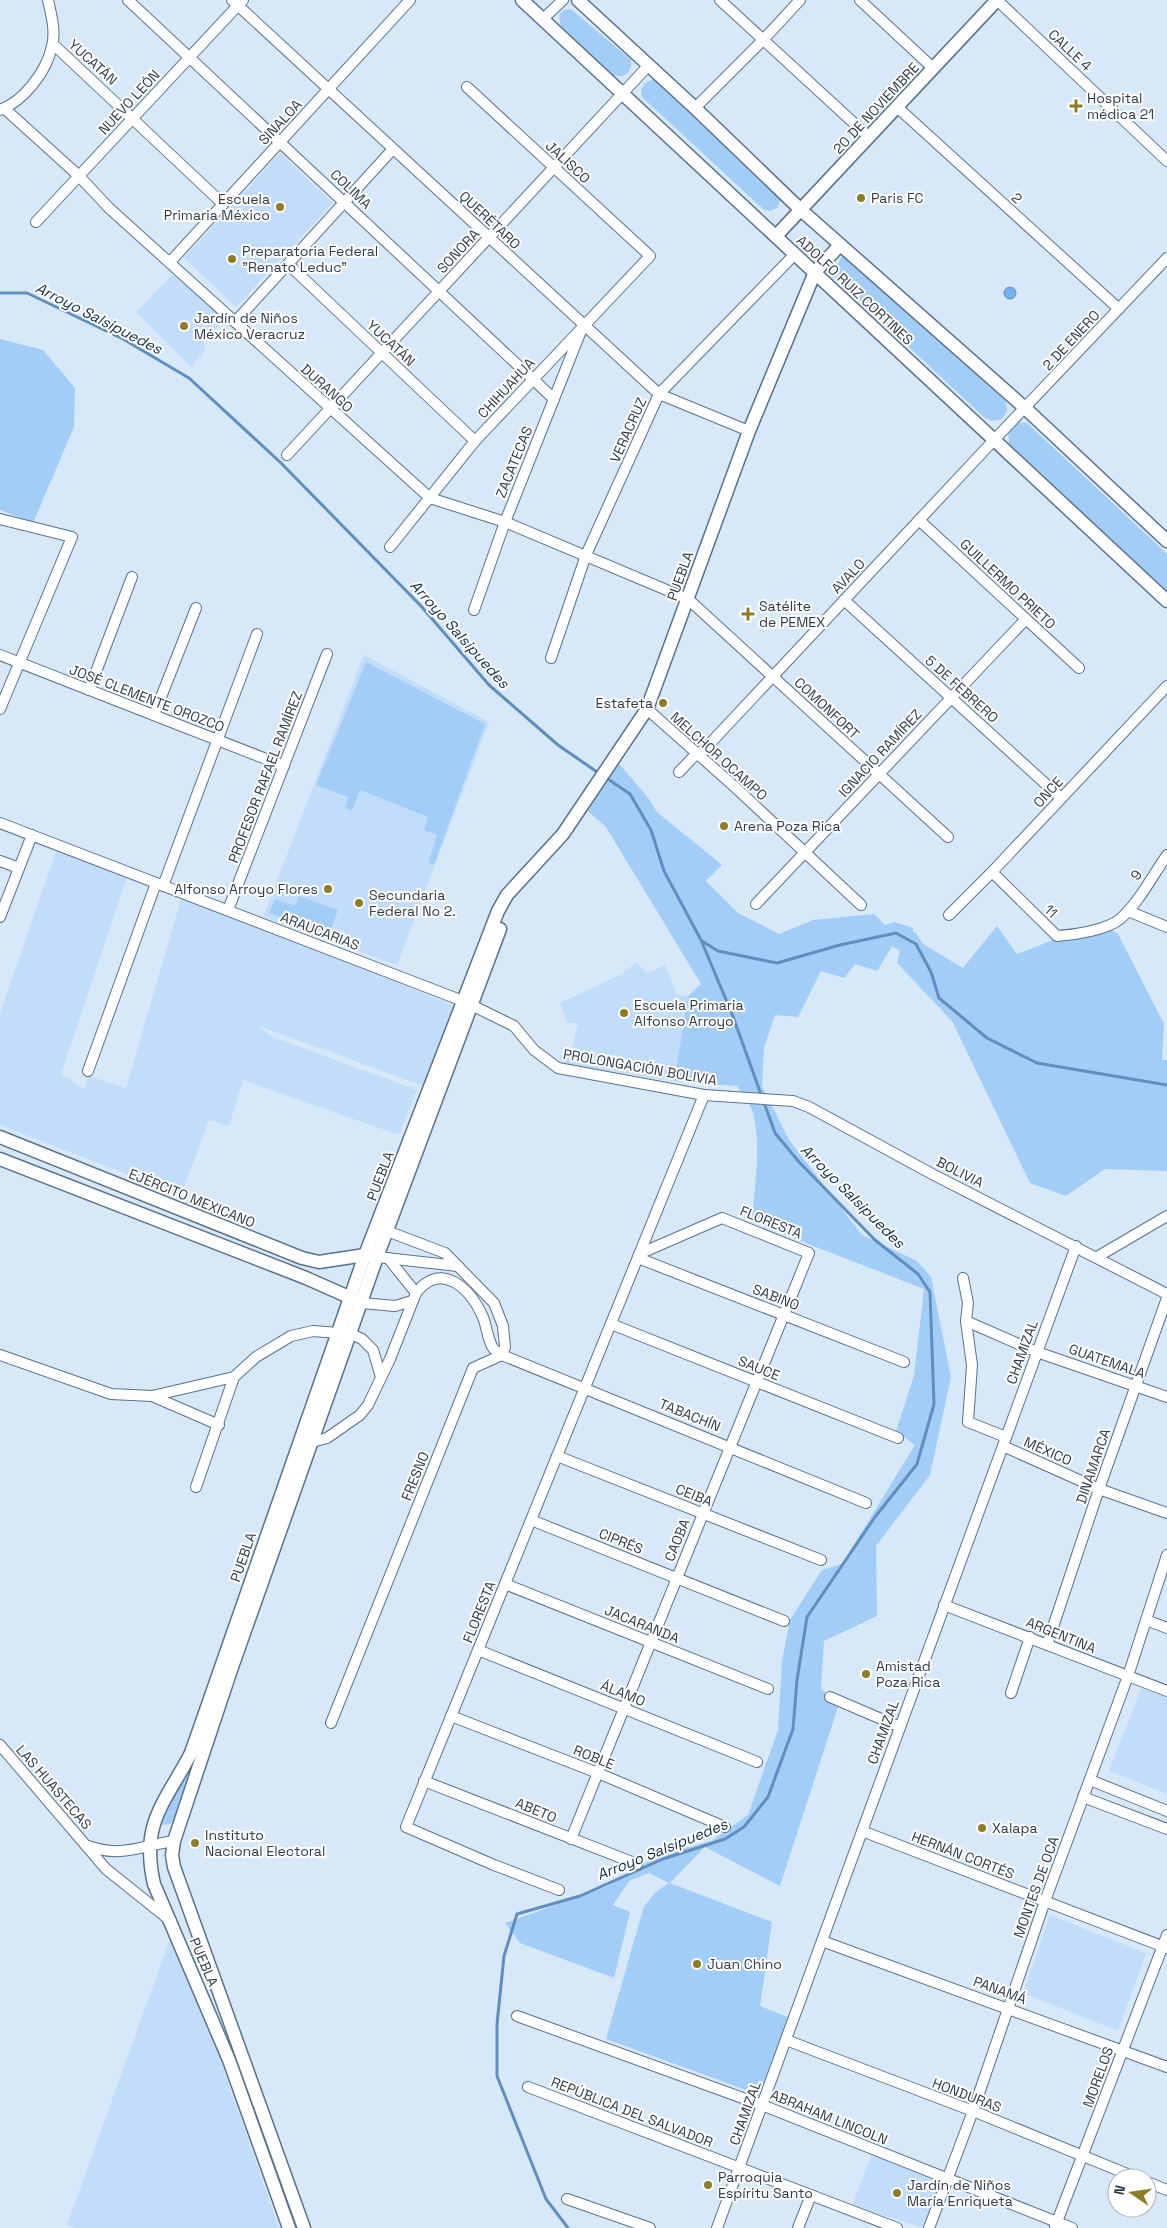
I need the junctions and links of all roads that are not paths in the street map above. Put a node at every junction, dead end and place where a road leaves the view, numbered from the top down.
1 (48, 0) edge
2 (128, 0) edge
3 (410, 0) edge
4 (522, 0) edge
5 (563, 0) edge
6 (578, 0) edge
7 (720, 0) edge
8 (800, 0) edge
9 (860, 0) edge
10 (997, 0) edge
11 (237, 2) edge
12 (543, 18) junction
13 (763, 40) junction
14 (53, 44) junction
15 (190, 57) junction
16 (648, 66) junction
17 (933, 68) junction
18 (467, 87) dead end
19 (328, 89) junction
20 (622, 94) junction
21 (897, 107) junction
22 (695, 108) junction
23 (2, 110) edge
24 (133, 118) junction
25 (869, 137) junction
26 (280, 142) junction
27 (393, 149) junction
28 (1167, 161) edge
29 (554, 168) junction
30 (78, 176) junction
31 (344, 202) junction
32 (223, 204) junction
33 (801, 210) junction
34 (36, 222) dead end
35 (776, 236) junction
36 (489, 238) junction
37 (840, 244) junction
38 (795, 254) junction
39 (650, 256) joint
40 (1167, 258) edge
41 (170, 262) junction
42 (288, 264) junction
43 (815, 272) junction
44 (439, 291) junction
45 (1119, 309) junction
46 (235, 322) junction
47 (583, 325) junction
48 (382, 353) junction
49 (533, 379) junction
50 (658, 394) junction
51 (554, 399) junction
52 (1025, 408) junction
53 (330, 409) junction
54 (749, 431) junction
55 (994, 440) junction
56 (475, 441) junction
57 (287, 455) dead end
58 (430, 498) junction
59 (0, 519) edge
60 (919, 520) junction
61 (505, 522) junction
62 (1167, 541) edge
63 (390, 547) dead end
64 (586, 555) junction
65 (132, 577) dead end
66 (688, 599) junction
67 (844, 600) junction
68 (1167, 601) edge
69 (196, 608) dead end
70 (474, 610) dead end
71 (1024, 620) junction
72 (257, 634) dead end
73 (327, 654) dead end
74 (0, 655) edge
75 (551, 658) dead end
76 (19, 662) junction
77 (1078, 668) dead end
78 (772, 676) junction
79 (1167, 686) edge
80 (89, 690) junction
81 (951, 697) junction
82 (0, 709) edge
83 (646, 709) junction
84 (154, 715) junction
85 (217, 740) junction
86 (697, 753) junction
87 (284, 766) junction
88 (679, 772) dead end
89 (879, 774) junction
90 (1061, 798) junction
91 (0, 823) edge
92 (32, 835) junction
93 (948, 837) dead end
94 (805, 852) junction
95 (1167, 855) edge
96 (0, 861) edge
97 (19, 868) junction
98 (992, 872) junction
99 (159, 884) junction
100 (756, 904) dead end
101 (862, 905) dead end
102 (228, 910) junction
103 (1128, 911) junction
104 (949, 915) dead end
105 (0, 917) edge
106 (1167, 927) edge
107 (468, 1004) junction
108 (88, 1071) dead end
109 (704, 1095) junction
110 (734, 1097) joint
111 (0, 1137) edge
112 (0, 1159) edge
113 (88, 1172) junction
114 (80, 1191) junction
115 (1167, 1216) edge
116 (387, 1231) junction
117 (1076, 1246) junction
118 (809, 1252) joint
119 (377, 1256) junction
120 (639, 1256) junction
121 (1097, 1258) junction
122 (319, 1262) junction
123 (458, 1266) junction
124 (306, 1278) junction
125 (963, 1278) dead end
126 (1167, 1296) edge
127 (414, 1297) junction
128 (357, 1301) junction
129 (784, 1315) junction
130 (966, 1321) junction
131 (611, 1324) junction
132 (345, 1333) junction
133 (1037, 1352) junction
134 (0, 1355) edge
135 (502, 1355) junction
136 (904, 1362) dead end
137 (234, 1377) junction
138 (381, 1378) junction
139 (757, 1382) junction
140 (1137, 1385) junction
141 (585, 1388) junction
142 (152, 1396) junction
143 (1167, 1397) edge
144 (219, 1425) junction
145 (898, 1438) dead end
146 (307, 1441) junction
147 (1004, 1441) junction
148 (730, 1447) junction
149 (557, 1456) junction
150 (196, 1487) dead end
151 (1099, 1488) junction
152 (866, 1503) dead end
153 (703, 1513) junction
154 (1167, 1513) edge
155 (531, 1520) junction
156 (1167, 1555) edge
157 (821, 1560) dead end
158 (677, 1578) junction
159 (505, 1584) junction
160 (944, 1606) junction
161 (1146, 1620) junction
162 (784, 1621) dead end
163 (1167, 1628) edge
164 (1030, 1637) junction
165 (651, 1642) junction
166 (1047, 1645) junction
167 (478, 1650) junction
168 (1128, 1676) junction
169 (768, 1689) dead end
170 (1167, 1692) edge
171 (1011, 1693) dead end
172 (830, 1697) dead end
173 (624, 1708) junction
174 (451, 1716) junction
175 (331, 1723) dead end
176 (900, 1726) junction
177 (0, 1746) edge
178 (757, 1762) dead end
179 (598, 1773) junction
180 (1090, 1780) junction
181 (424, 1781) junction
182 (1083, 1797) junction
183 (1167, 1811) edge
184 (725, 1827) dead end
185 (1167, 1829) edge
186 (862, 1831) junction
187 (571, 1838) junction
188 (174, 1841) junction
189 (150, 1845) junction
190 (87, 1846) junction
191 (637, 1864) dead end
192 (559, 1890) dead end
193 (1045, 1901) junction
194 (171, 1921) junction
195 (1167, 1935) edge
196 (822, 1941) junction
197 (1165, 1947) edge
198 (1008, 2008) junction
199 (517, 2016) dead end
200 (786, 2040) junction
201 (1122, 2052) junction
202 (1167, 2067) edge
203 (528, 2087) dead end
204 (762, 2105) junction
205 (972, 2111) junction
206 (1083, 2156) junction
207 (739, 2168) junction
208 (1112, 2168) edge
209 (948, 2178) junction
210 (811, 2195) junction
211 (567, 2199) dead end
212 (1056, 2225) edge
213 (289, 2228) edge
214 (304, 2228) edge
215 (650, 2228) edge
216 (717, 2228) edge
217 (798, 2228) edge
218 (897, 2228) edge
219 (929, 2228) edge
220 (1072, 2228) edge

1 - 14 street
2 - 15 street, COLIMA
3 - 19 street, SINALOA
4 - 12 main road, ADOLFO RUIZ CORTINES
5 - 12 street
6 - 16 main road, ADOLFO RUIZ CORTINES
7 - 13 street
8 - 13 street
9 - 17 street
10 - 17 main road, 20 DE NOVIEMBRE
10 - 28 street, CALLE 4
11 - 15 street, NUEVO LEÓN
11 - 19 street, QUERÉTARO
12 - 20 main road, ADOLFO RUIZ CORTINES
13 - 22 street
13 - 25 street
14 - 23 street
14 - 24 street, YUCATÁN
15 - 24 street, NUEVO LEÓN
15 - 26 street, COLIMA
16 - 20 street, SONORA
16 - 22 main road, ADOLFO RUIZ CORTINES
17 - 21 main road, 20 DE NOVIEMBRE
18 - 29 street, JALISCO
19 - 26 street, SINALOA
19 - 27 street, QUERÉTARO
20 - 29 street, SONORA
20 - 35 main road, ADOLFO RUIZ CORTINES
21 - 25 main road, 20 DE NOVIEMBRE
21 - 45 street, 2
22 - 33 main road, ADOLFO RUIZ CORTINES
23 - 30 street, DURANGO
24 - 30 street, NUEVO LEÓN
24 - 32 street, YUCATÁN
25 - 33 main road, 20 DE NOVIEMBRE
26 - 31 street, COLIMA
26 - 32 street, SINALOA
27 - 31 street
27 - 36 street, QUERÉTARO
29 - 36 street, SONORA
29 - 39 street, JALISCO
30 - 34 street, NUEVO LEÓN
30 - 41 street, DURANGO
31 - 42 street
31 - 44 street, COLIMA
32 - 41 street, SINALOA
33 - 35 main road, 20 DE NOVIEMBRE
33 - 37 main road, ADOLFO RUIZ CORTINES
35 - 38 main road, ADOLFO RUIZ CORTINES
36 - 44 street, SONORA
36 - 47 street, QUERÉTARO
37 - 43 main road, PUEBLA
37 - 52 main road, ADOLFO RUIZ CORTINES
38 - 43 main road, ADOLFO RUIZ CORTINES
38 - 50 street, VERACRUZ
39 - 47 street, CHIHUAHUA
40 - 45 street, 2 DE ENERO
41 - 46 street, DURANGO
42 - 46 street
42 - 48 street, YUCATÁN
43 - 54 main road, PUEBLA
43 - 55 main road, ADOLFO RUIZ CORTINES
44 - 48 street, SONORA
44 - 49 street, COLIMA
45 - 52 street, 2 DE ENERO
46 - 53 street, DURANGO
47 - 49 street, CHIHUAHUA
47 - 50 street, QUERÉTARO
47 - 51 street, ZACATECAS
48 - 53 street, SONORA
48 - 56 street, YUCATÁN
49 - 51 street, COLIMA
49 - 56 street, CHIHUAHUA
50 - 54 street, QUERÉTARO
50 - 64 street, VERACRUZ
51 - 61 street, ZACATECAS
52 - 55 street, 2 DE ENERO
52 - 62 main road, ADOLFO RUIZ CORTINES
53 - 57 street, SONORA
53 - 58 street, DURANGO
54 - 66 main road, PUEBLA
55 - 60 street, AVALO
55 - 68 main road, ADOLFO RUIZ CORTINES
56 - 58 street, CHIHUAHUA
58 - 61 street, DURANGO
58 - 63 street, CHIHUAHUA
59 - 76 street
60 - 67 street, AVALO
60 - 71 street, GUILLERMO PRIETO
61 - 64 street, DURANGO
61 - 70 street, ZACATECAS
64 - 66 street, DURANGO
64 - 75 street, VERACRUZ
65 - 80 street
66 - 78 street, COMONFORT
66 - 83 main road, PUEBLA
67 - 78 street, AVALO
67 - 81 street, 5 DE FEBRERO
69 - 84 street
71 - 77 street, GUILLERMO PRIETO
71 - 81 street, IGNACIO RAMÍREZ
72 - 85 street
73 - 87 street, PROFESOR RAFAEL RAMÍREZ
74 - 76 street, JOSÉ CLEMENTE OROZCO
76 - 80 street, JOSÉ CLEMENTE OROZCO
76 - 82 street
78 - 86 street, AVALO
78 - 89 street, COMONFORT
79 - 90 street, ONCE
80 - 84 street, JOSÉ CLEMENTE OROZCO
81 - 89 street, IGNACIO RAMÍREZ
81 - 90 street, 5 DE FEBRERO
83 - 86 street, MELCHOR OCAMPO
83 - 107 main road, PUEBLA
84 - 85 street, JOSÉ CLEMENTE OROZCO
85 - 87 street, JOSÉ CLEMENTE OROZCO
85 - 99 street
86 - 88 street, AVALO
86 - 94 street, MELCHOR OCAMPO
87 - 102 street, PROFESOR RAFAEL RAMÍREZ
89 - 93 street, COMONFORT
89 - 94 street, IGNACIO RAMÍREZ
90 - 98 street, ONCE
91 - 92 street, ARAUCARIAS
92 - 97 street
92 - 99 street, ARAUCARIAS
94 - 100 street, IGNACIO RAMÍREZ
94 - 101 street, MELCHOR OCAMPO
95 - 103 street, 9
96 - 97 street
97 - 105 street
98 - 103 street, 11
98 - 104 street, ONCE
99 - 102 street, ARAUCARIAS
99 - 108 street
102 - 107 street, ARAUCARIAS
103 - 106 street
107 - 109 street, PROLONGACIÓN BOLIVIA
107 - 116 main road, PUEBLA
107 - 119 main road, PUEBLA
109 - 110 street, PROLONGACIÓN BOLIVIA
109 - 120 street, FLORESTA
110 - 117 street, BOLIVIA
111 - 113 main road, EJÉRCITO MEXICANO
112 - 114 main road
113 - 114 main road
113 - 122 main road, EJÉRCITO MEXICANO
114 - 124 main road
115 - 121 street
116 - 119 main road, PUEBLA
116 - 123 street
117 - 121 street, BOLIVIA
117 - 133 street, CHAMIZAL
118 - 120 street, FLORESTA
118 - 129 street, CAOBA
119 - 122 main road, EJÉRCITO MEXICANO
119 - 123 street
119 - 127 street
119 - 128 main road, PUEBLA
120 - 129 street, SABINO
120 - 131 street, FLORESTA
121 - 126 street, BOLIVIA
122 - 124 main road
123 - 135 street
124 - 128 main road
125 - 130 street
126 - 140 street, DINAMARCA
127 - 128 street
127 - 135 street
127 - 138 street
128 - 132 main road, PUEBLA
129 - 136 street, SABINO
129 - 139 street, CAOBA
130 - 133 street, GUATEMALA
130 - 147 street
131 - 139 street, SAUCE
131 - 141 street, FLORESTA
132 - 137 street
132 - 138 street
132 - 146 main road, PUEBLA
133 - 140 street, GUATEMALA
133 - 147 street, CHAMIZAL
134 - 142 street
135 - 141 street, TABACHÍN
135 - 175 street, FRESNO
137 - 142 street
137 - 144 street
138 - 146 street
139 - 145 street, SAUCE
139 - 148 street, CAOBA
140 - 143 street, GUATEMALA
140 - 151 street, DINAMARCA
141 - 148 street, TABACHÍN
141 - 149 street, FLORESTA
142 - 144 street
144 - 150 street
146 - 188 main road, PUEBLA
146 - 189 main road, PUEBLA
147 - 151 street, MÉXICO
147 - 160 street, CHAMIZAL
148 - 152 street, TABACHÍN
148 - 153 street, CAOBA
149 - 153 street, CEIBA
149 - 155 street, FLORESTA
151 - 154 street, MÉXICO
151 - 166 street, DINAMARCA
153 - 157 street, CEIBA
153 - 158 street, CAOBA
155 - 158 street, CIPRÉS
155 - 159 street, FLORESTA
156 - 161 street, MONTES DE OCA
158 - 162 street, CIPRÉS
158 - 165 street, CAOBA
159 - 165 street, JACARANDA
159 - 167 street, FLORESTA
160 - 164 street, ARGENTINA
160 - 176 street, CHAMIZAL
161 - 163 street
161 - 168 street, MONTES DE OCA
164 - 166 street, ARGENTINA
164 - 171 street
165 - 169 street, JACARANDA
165 - 173 street, CAOBA
166 - 168 street, ARGENTINA
167 - 173 street, ÁLAMO
167 - 174 street, FLORESTA
168 - 170 street, ARGENTINA
168 - 180 street, MONTES DE OCA
172 - 176 street
173 - 178 street, ÁLAMO
173 - 179 street, CAOBA
174 - 179 street, ROBLE
174 - 181 street, FLORESTA
176 - 186 street, CHAMIZAL
177 - 190 street, LAS HUASTECAS
179 - 184 street, ROBLE
179 - 187 street, CAOBA
180 - 182 street, MONTES DE OCA
180 - 183 street
181 - 187 street, ABETO
181 - 192 street, FLORESTA
182 - 185 street
182 - 193 street, MONTES DE OCA
186 - 193 street, HERNÁN CORTÉS
186 - 196 street, CHAMIZAL
187 - 191 street, ABETO
188 - 189 street, LAS HUASTECAS
188 - 214 main road, PUEBLA
189 - 190 street, LAS HUASTECAS
189 - 194 main road, PUEBLA
190 - 194 street, LAS HUASTECAS
193 - 197 street, HERNÁN CORTÉS
193 - 198 street, MONTES DE OCA
194 - 213 main road, PUEBLA
195 - 197 street, MORELOS
196 - 198 street, PANAMÁ
196 - 200 street, CHAMIZAL
197 - 201 street, MORELOS
198 - 201 street, PANAMÁ
198 - 205 street, MONTES DE OCA
199 - 204 street, ABRAHAM LINCOLN
200 - 204 street, CHAMIZAL
200 - 205 street, HONDURAS
201 - 202 street, PANAMÁ
201 - 206 street, MORELOS
203 - 207 street, REPÚBLICA DEL SALVADOR
204 - 207 street, CHAMIZAL
204 - 209 street, ABRAHAM LINCOLN
205 - 206 street, HONDURAS
205 - 209 street, MONTES DE OCA
206 - 208 street, HONDURAS
206 - 212 street, MORELOS
207 - 210 street, REPÚBLICA DEL SALVADOR
207 - 216 street, CHAMIZAL
209 - 212 street, ABRAHAM LINCOLN
209 - 219 street, MONTES DE OCA
210 - 217 street
210 - 218 street, REPÚBLICA DEL SALVADOR
211 - 215 street
212 - 220 street, ABRAHAM LINCOLN

